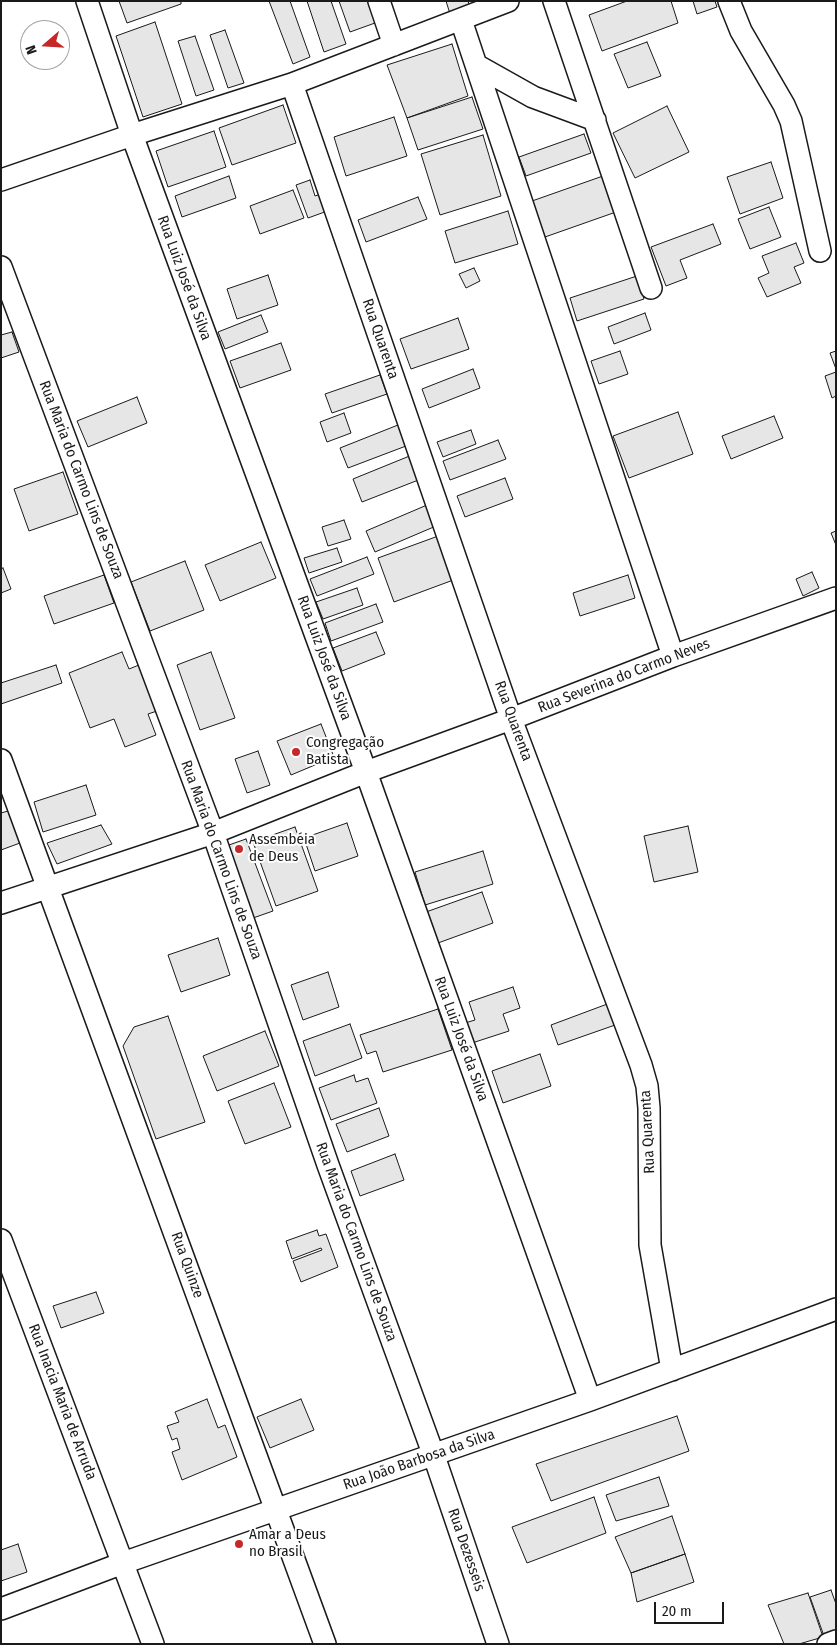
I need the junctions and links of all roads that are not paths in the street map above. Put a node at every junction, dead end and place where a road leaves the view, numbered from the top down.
1 (87, 1) edge
2 (379, 1) edge
3 (508, 1) edge
4 (554, 1) edge
5 (729, 1) edge
6 (460, 20) junction
7 (394, 45) junction
8 (476, 65) junction
9 (292, 84) junction
10 (595, 120) junction
11 (132, 135) junction
12 (1, 180) edge
13 (820, 251) dead end
14 (1, 268) edge
15 (651, 288) dead end
16 (836, 598) edge
17 (673, 656) junction
18 (511, 719) junction
19 (1, 760) edge
20 (366, 772) junction
21 (213, 833) junction
22 (47, 887) junction
23 (1, 903) edge
24 (1, 1240) edge
25 (836, 1309) edge
26 (672, 1370) junction
27 (590, 1400) junction
28 (434, 1456) junction
29 (277, 1509) junction
30 (124, 1563) junction
31 (1, 1609) edge
32 (836, 1641) edge
33 (152, 1644) edge
34 (325, 1644) edge
35 (498, 1644) edge
36 (828, 1644) edge

1 - 11 street, Rua Luiz José da Silva
2 - 7 street
3 - 6 street
4 - 10 street
5 - 13 street
6 - 7 street
6 - 8 street
7 - 9 street
8 - 10 street
8 - 17 street
9 - 11 street
9 - 18 street, Rua Quarenta
10 - 15 street
11 - 12 street
11 - 20 street, Rua Luiz José da Silva
14 - 21 street, Rua Maria do Carmo Lins de Souza
16 - 17 street, Rua Severina do Carmo Neves
17 - 18 street, Rua Severina do Carmo Neves
18 - 20 street, Rua Severina do Carmo Neves
18 - 26 street, Rua Quarenta
19 - 22 street, Rua Quinze
20 - 21 street, Rua Severina do Carmo Neves
20 - 27 street, Rua Luiz José da Silva
21 - 22 street, Rua Severina do Carmo Neves
21 - 28 street, Rua Maria do Carmo Lins de Souza
22 - 23 street, Rua Severina do Carmo Neves
22 - 29 street, Rua Quinze
24 - 30 street, Rua Inacia Maria de Arruda
25 - 26 street, Rua João Barbosa da Silva
26 - 27 street, Rua João Barbosa da Silva
27 - 28 street, Rua João Barbosa da Silva
28 - 29 street, Rua João Barbosa da Silva
28 - 35 street, Rua Dezesseis
29 - 30 street, Rua João Barbosa da Silva
29 - 34 street, Rua Quinze
30 - 31 street, Rua João Barbosa da Silva
30 - 33 street, Rua Inacia Maria de Arruda
32 - 36 street

